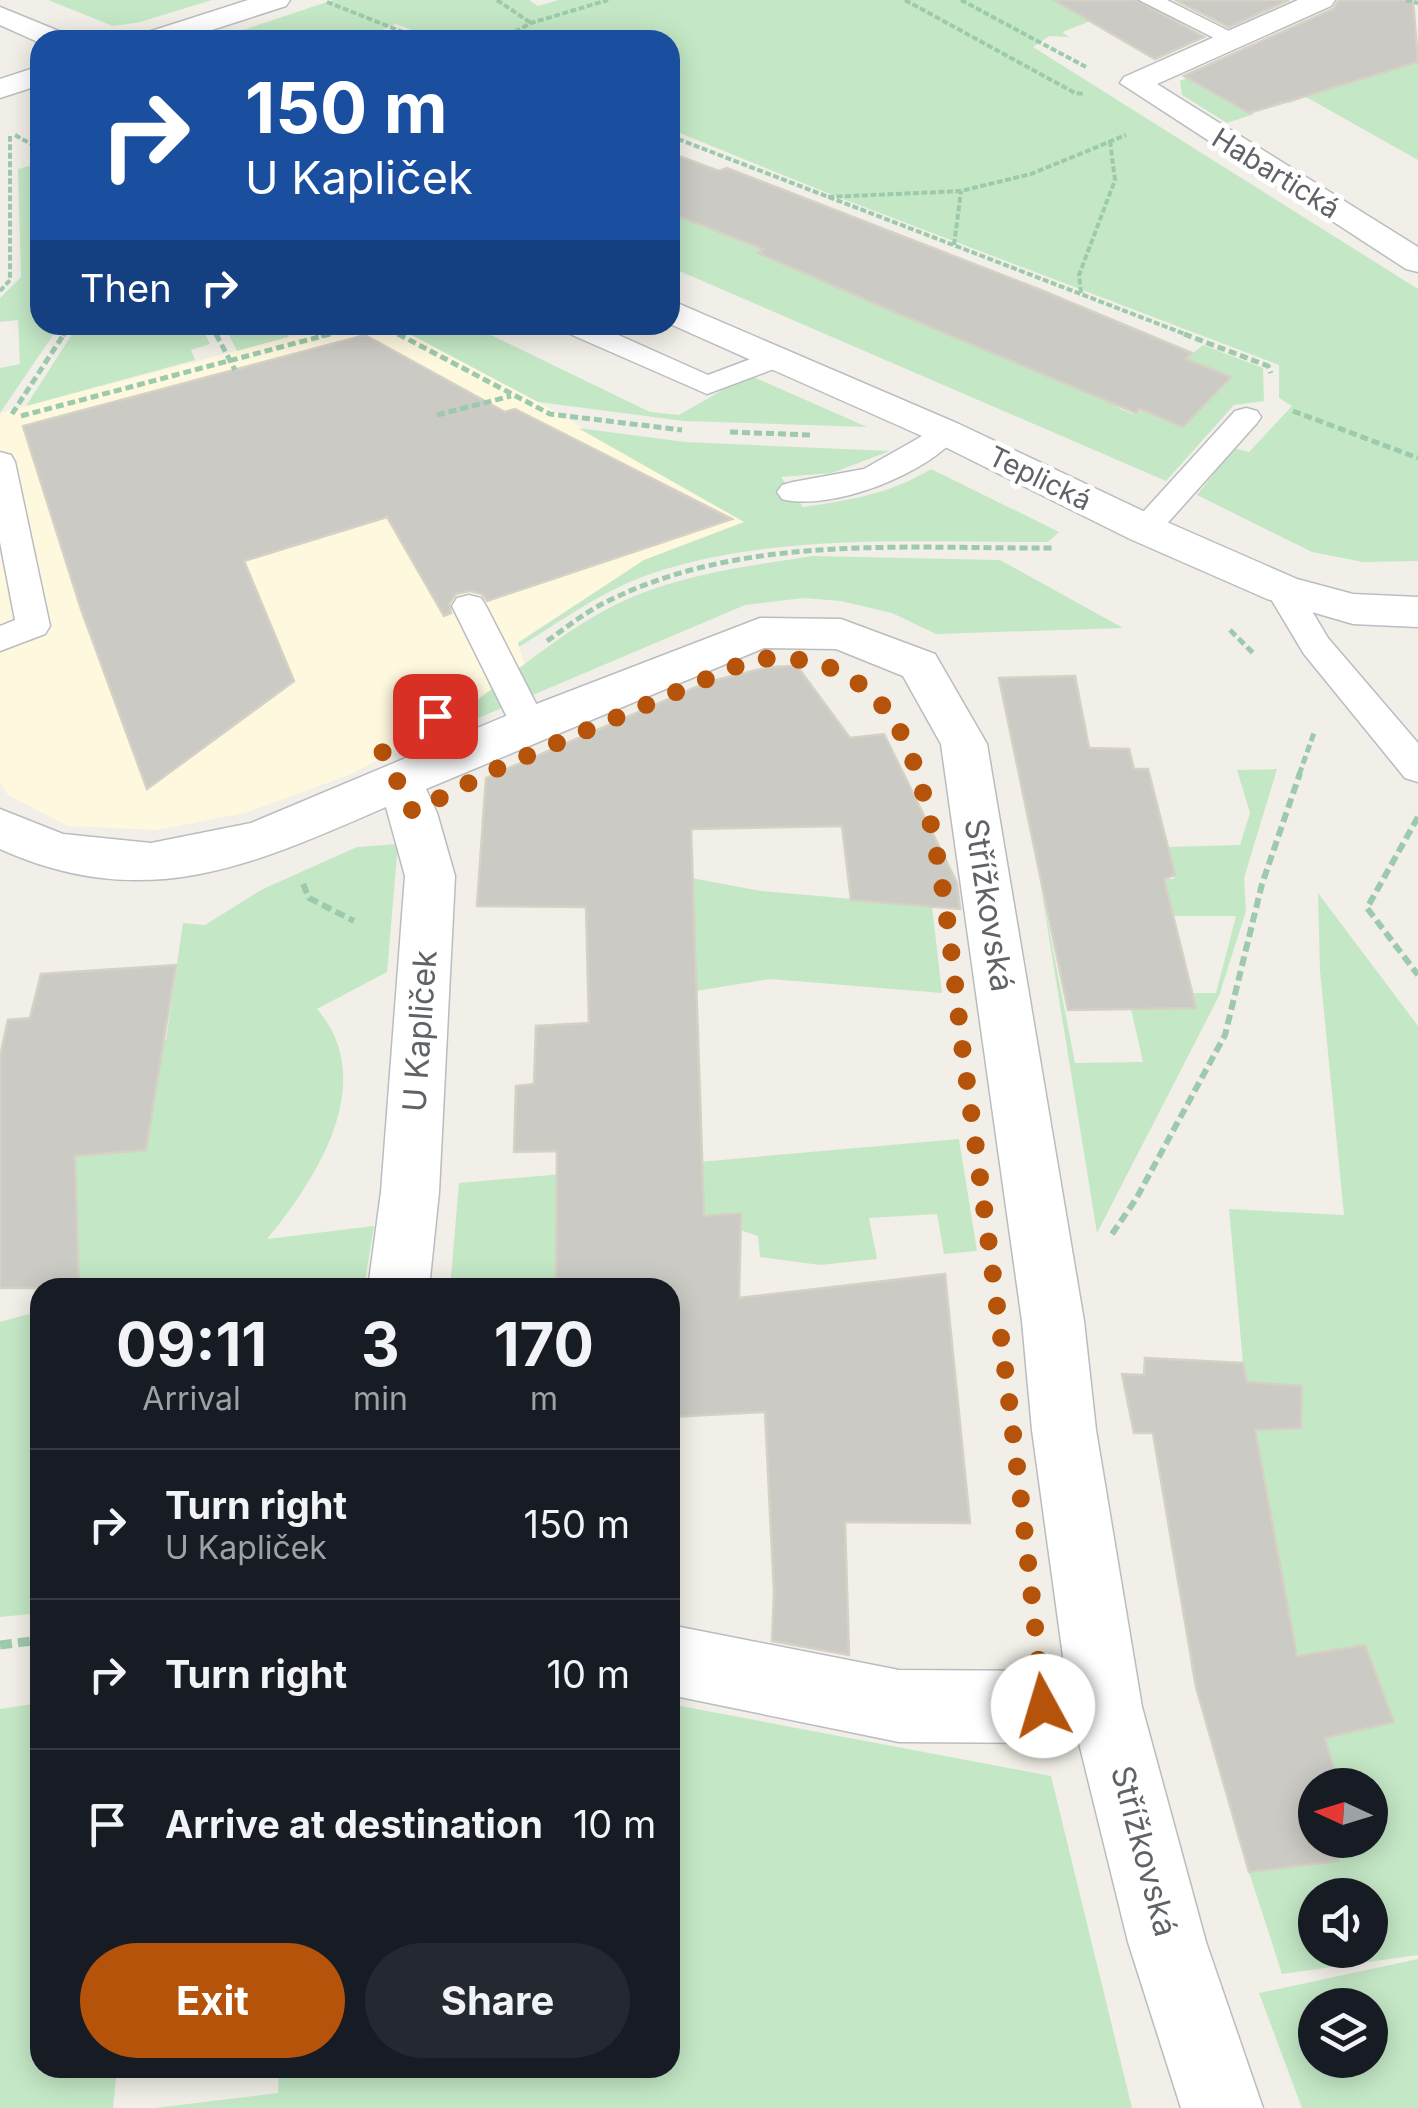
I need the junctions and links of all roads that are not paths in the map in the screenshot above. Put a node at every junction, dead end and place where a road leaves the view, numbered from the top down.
1 (276, 0) edge
2 (1150, 0) edge
3 (1321, 0) edge
4 (0, 15) edge
5 (34, 30) edge
6 (183, 30) edge
7 (1236, 40) junction
8 (30, 78) edge
9 (0, 89) edge
10 (1418, 262) edge
11 (680, 315) edge
12 (596, 335) edge
13 (777, 358) junction
14 (1246, 417) dead end
15 (931, 443) junction
16 (0, 462) edge
17 (793, 492) dead end
18 (1145, 528) junction
19 (1282, 589) junction
20 (469, 606) dead end
21 (1418, 612) edge
22 (0, 639) edge
23 (529, 725) junction
24 (1418, 768) edge
25 (397, 780) junction
26 (0, 828) edge
27 (399, 1278) edge
28 (680, 1662) edge
29 (1106, 1707) junction
30 (1222, 2108) edge

1 - 6 street
2 - 7 lane
3 - 7 street
4 - 5 street
7 - 10 street, Habartická
8 - 9 street
11 - 13 street, Teplická
12 - 13 lane
13 - 15 street, Teplická
14 - 18 lane
15 - 17 lane
15 - 18 street, Teplická
16 - 22 lane
18 - 19 street, Teplická
19 - 21 street, Teplická
19 - 24 lane
20 - 23 lane
23 - 25 street, Střížkovská
23 - 29 street, Střížkovská
25 - 26 street, Střížkovská
25 - 27 street, U Kapliček
28 - 29 street
29 - 30 street, Střížkovská

